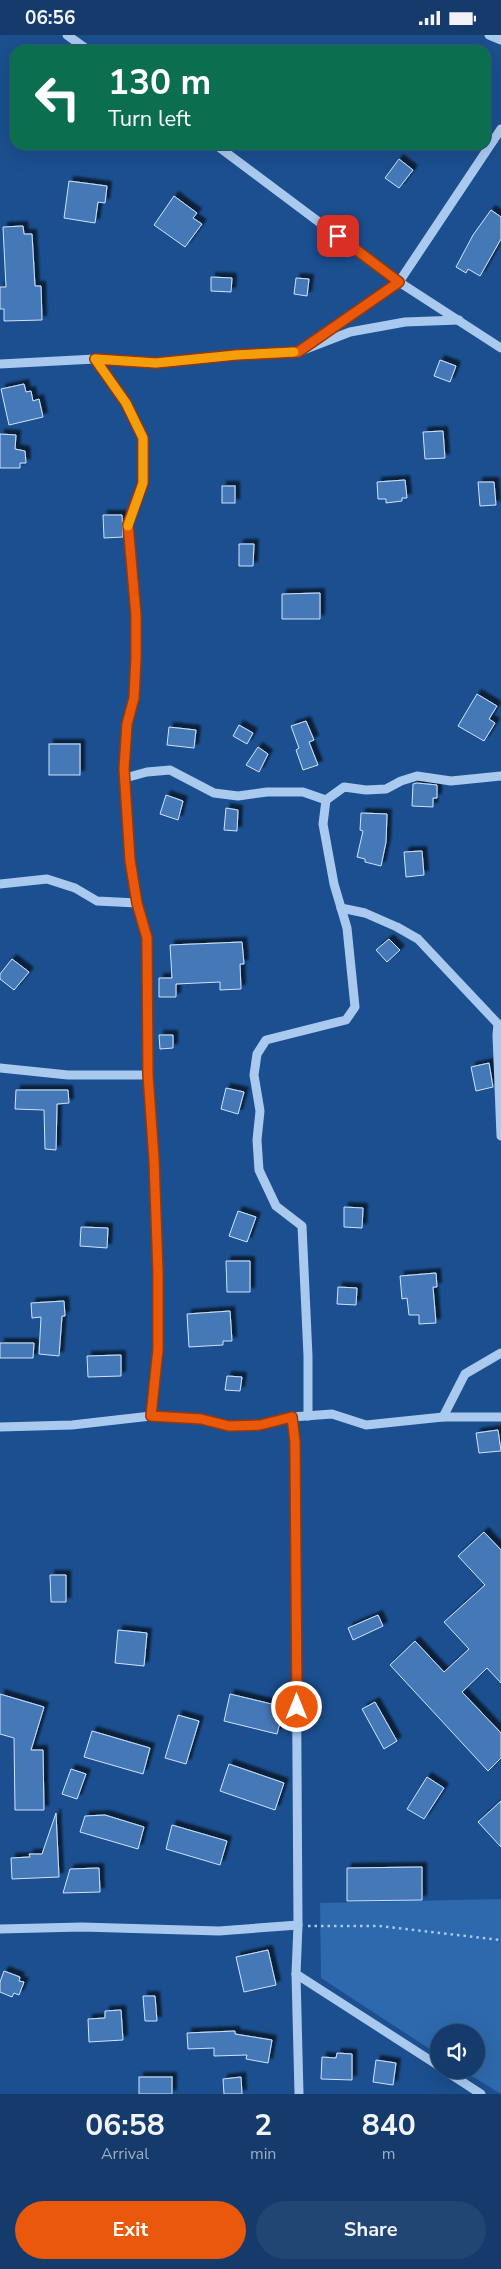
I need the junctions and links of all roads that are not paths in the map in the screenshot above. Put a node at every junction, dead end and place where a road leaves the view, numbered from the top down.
1 (67, 35) edge
2 (489, 35) edge
3 (501, 40) edge
4 (81, 45) edge
5 (501, 129) edge
6 (491, 144) edge
7 (223, 150) edge
8 (487, 150) edge
9 (399, 282) junction
10 (459, 321) junction
11 (501, 348) edge
12 (298, 352) junction
13 (95, 359) junction
14 (0, 364) edge
15 (501, 776) edge
16 (125, 778) junction
17 (326, 800) junction
18 (0, 884) edge
19 (137, 903) junction
20 (341, 907) junction
21 (499, 1024) edge
22 (0, 1068) edge
23 (148, 1075) junction
24 (501, 1136) edge
25 (501, 1353) edge
26 (151, 1416) junction
27 (308, 1416) junction
28 (292, 1417) junction
29 (443, 1417) junction
30 (501, 1417) edge
31 (0, 1427) edge
32 (298, 1925) junction
33 (0, 1929) edge
34 (296, 1974) junction
35 (430, 2060) edge
36 (458, 2079) edge
37 (299, 2094) edge
38 (481, 2094) edge

1 - 4 street
2 - 3 street
5 - 6 street
7 - 9 street
8 - 9 street
9 - 10 street
9 - 12 street
10 - 11 street
10 - 12 street
12 - 13 street
13 - 14 street
13 - 16 street
15 - 17 street
16 - 17 street
16 - 19 street
17 - 20 street
18 - 19 street
19 - 23 street
20 - 21 street
20 - 27 street
21 - 24 street
22 - 23 street
23 - 26 street
25 - 29 street
26 - 28 street
26 - 31 street
27 - 28 street
27 - 29 street
28 - 32 street
29 - 30 street
32 - 33 street
32 - 34 street
34 - 35 street
34 - 37 street
36 - 38 street

